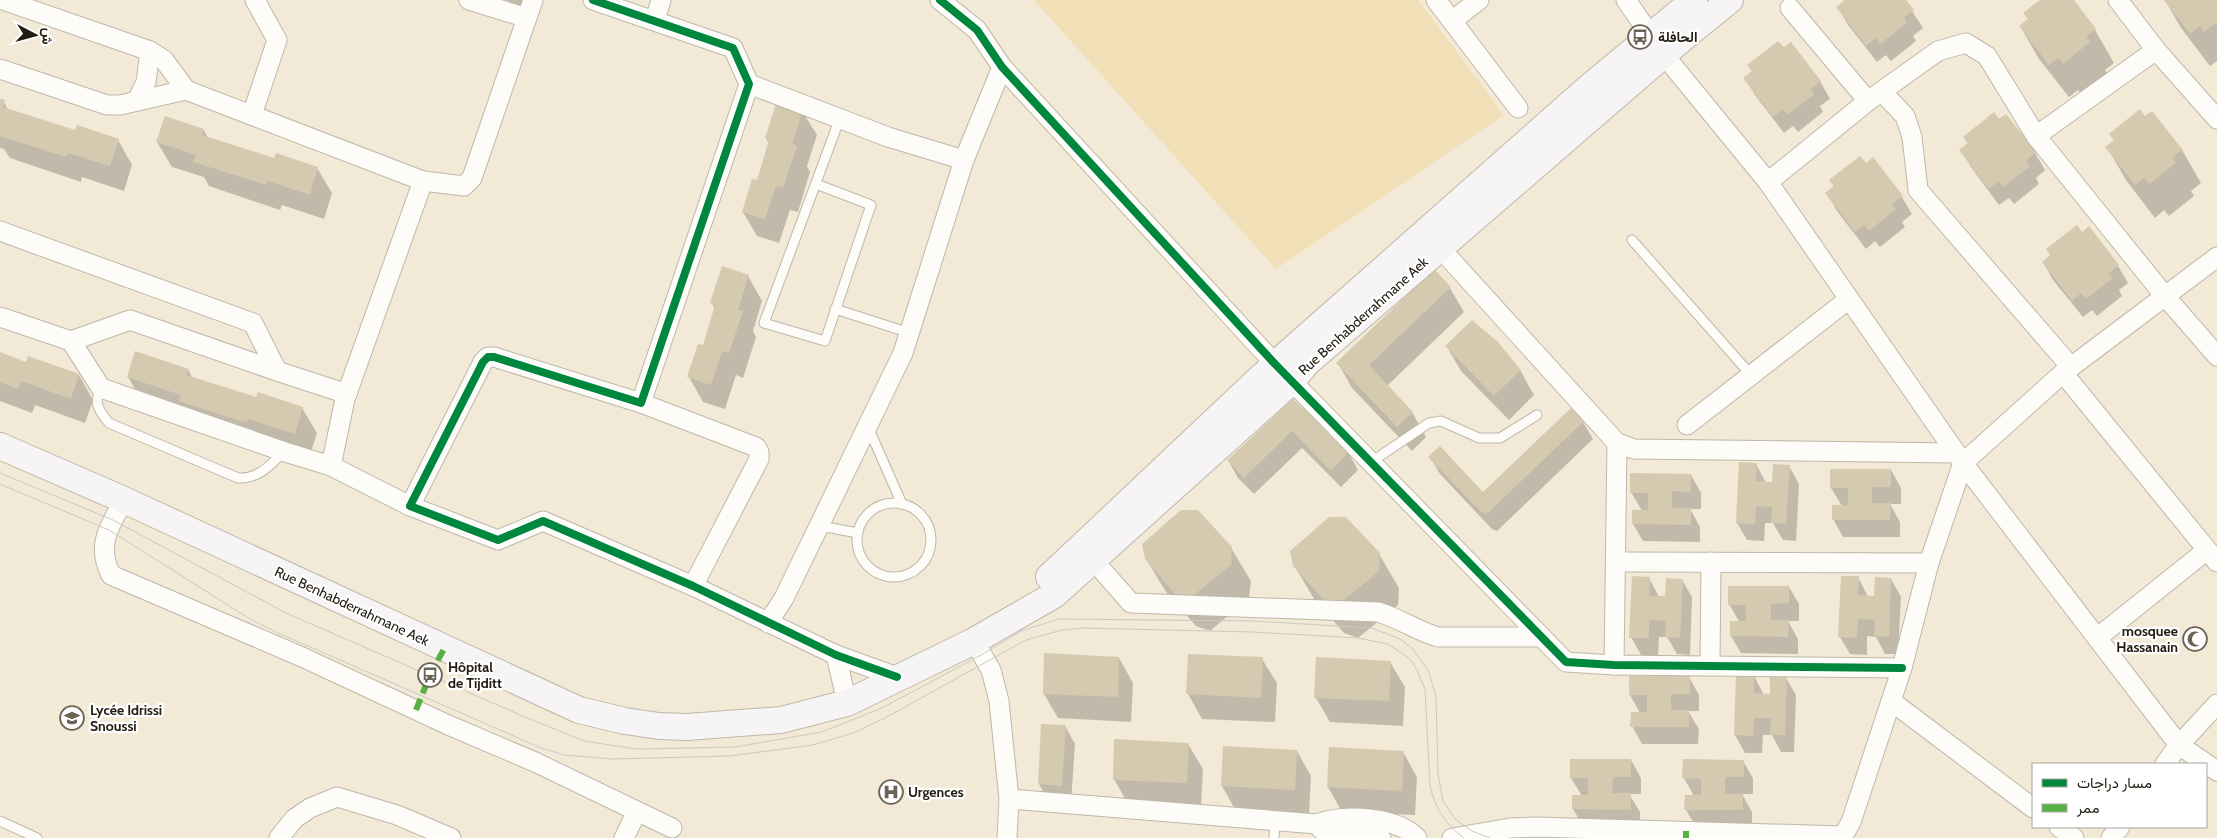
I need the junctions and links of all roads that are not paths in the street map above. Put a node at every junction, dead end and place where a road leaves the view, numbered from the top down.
1 (3, 0) edge
2 (255, 0) edge
3 (469, 0) edge
4 (534, 0) edge
5 (593, 0) edge
6 (661, 0) edge
7 (940, 0) edge
8 (1436, 0) edge
9 (1480, 0) edge
10 (1626, 0) edge
11 (1694, 0) edge
12 (1730, 0) edge
13 (2118, 0) edge
14 (1790, 8) dead end
15 (527, 18) junction
16 (655, 20) junction
17 (1452, 21) junction
18 (1658, 45) junction
19 (2156, 50) junction
20 (150, 51) junction
21 (1002, 67) junction
22 (0, 69) edge
23 (749, 84) junction
24 (186, 90) junction
25 (1875, 97) junction
26 (137, 101) junction
27 (1518, 108) dead end
28 (252, 115) junction
29 (840, 118) junction
30 (2217, 119) edge
31 (2036, 136) junction
32 (964, 160) junction
33 (423, 181) junction
34 (1768, 182) junction
35 (816, 184) junction
36 (0, 231) edge
37 (1632, 240) dead end
38 (1440, 248) junction
39 (2217, 257) edge
40 (2164, 295) junction
41 (1849, 299) junction
42 (836, 309) junction
43 (0, 318) edge
44 (910, 333) junction
45 (71, 342) junction
46 (2217, 356) edge
47 (2067, 370) junction
48 (276, 371) junction
49 (1283, 373) junction
50 (1751, 375) junction
51 (101, 388) junction
52 (347, 394) junction
53 (641, 403) junction
54 (1537, 415) dead end
55 (1688, 425) dead end
56 (868, 427) junction
57 (1617, 442) junction
58 (0, 446) edge
59 (285, 452) junction
60 (1959, 458) junction
61 (1371, 462) junction
62 (331, 466) junction
63 (124, 500) junction
64 (902, 504) junction
65 (410, 506) junction
66 (820, 526) junction
67 (858, 533) junction
68 (2212, 556) edge
69 (1094, 561) junction
70 (1617, 562) junction
71 (1711, 562) junction
72 (1929, 562) junction
73 (693, 586) junction
74 (768, 623) junction
75 (984, 635) junction
76 (1542, 637) junction
77 (2097, 638) junction
78 (836, 655) junction
79 (1614, 665) junction
80 (1710, 666) junction
81 (1902, 668) junction
82 (897, 676) junction
83 (1891, 701) junction
84 (847, 703) junction
85 (2217, 704) edge
86 (2179, 745) junction
87 (2166, 763) edge
88 (2206, 763) edge
89 (1009, 798) junction
90 (2032, 807) edge
91 (637, 810) junction
92 (0, 821) edge
93 (1317, 824) junction
94 (672, 828) dead end
95 (2060, 828) edge
96 (1274, 829) edge
97 (1009, 837) edge
98 (1845, 837) edge
99 (37, 838) edge
100 (279, 838) edge
101 (451, 838) edge
102 (624, 838) edge
103 (1381, 838) edge
104 (1416, 838) edge
105 (1452, 838) edge
106 (2074, 838) edge

1 - 20 street
2 - 28 street
3 - 15 street
4 - 15 street
5 - 16 street
6 - 16 street
7 - 21 street
8 - 17 street
9 - 17 street
10 - 18 street
11 - 18 main road, Rue Benhabderrahmane Aek
12 - 18 main road, Rue Benhabderrahmane Aek
13 - 19 street
14 - 25 street
15 - 33 street
16 - 23 street
17 - 27 street
18 - 34 street
18 - 38 main road, Rue Benhabderrahmane Aek
18 - 49 main road, Rue Benhabderrahmane Aek
19 - 30 street
19 - 31 street
20 - 24 street
20 - 26 street
21 - 32 street
21 - 49 street
22 - 26 street
23 - 29 street
23 - 53 street
24 - 26 street
24 - 28 street
25 - 31 street
25 - 34 street
25 - 47 street
28 - 33 street
29 - 32 street
29 - 35 lane
31 - 40 street
32 - 44 street
33 - 52 street
34 - 41 street
35 - 42 lane
35 - 42 lane
36 - 48 street
37 - 50 lane
38 - 49 main road, Rue Benhabderrahmane Aek
38 - 57 street
39 - 40 street
40 - 46 street
40 - 47 street
41 - 50 street
41 - 60 street
42 - 44 lane
43 - 45 street
44 - 56 street
45 - 48 street
45 - 51 street
47 - 60 street
47 - 68 street
48 - 52 street
49 - 61 street
49 - 69 main road, Rue Benhabderrahmane Aek
49 - 75 main road, Rue Benhabderrahmane Aek
50 - 55 street
51 - 59 street
51 - 59 lane
52 - 62 street
53 - 65 street
53 - 73 street
54 - 61 lane
56 - 64 lane
56 - 66 street
57 - 60 street
57 - 70 street
58 - 63 main road, Rue Benhabderrahmane Aek
59 - 62 street
60 - 72 street
60 - 77 street
61 - 76 street
62 - 65 street
63 - 84 main road, Rue Benhabderrahmane Aek
63 - 91 street
64 - 67 lane
64 - 67 lane
65 - 73 street
66 - 67 lane
66 - 74 street
68 - 77 street
69 - 75 main road, Rue Benhabderrahmane Aek
69 - 76 street
70 - 71 street
70 - 79 street
71 - 72 street
71 - 80 street
72 - 81 street
73 - 74 street
74 - 78 street
75 - 82 main road, Rue Benhabderrahmane Aek
75 - 89 street
76 - 79 street
77 - 86 street
78 - 82 street
78 - 84 street
79 - 80 street
80 - 81 street
81 - 83 street
82 - 84 main road, Rue Benhabderrahmane Aek
83 - 90 street
83 - 98 street
85 - 86 street
86 - 87 street
86 - 88 street
89 - 96 street
89 - 97 street
91 - 94 street
91 - 102 street
92 - 99 lane
93 - 96 street
93 - 103 street
93 - 104 street
95 - 106 street
98 - 105 street
100 - 101 street

